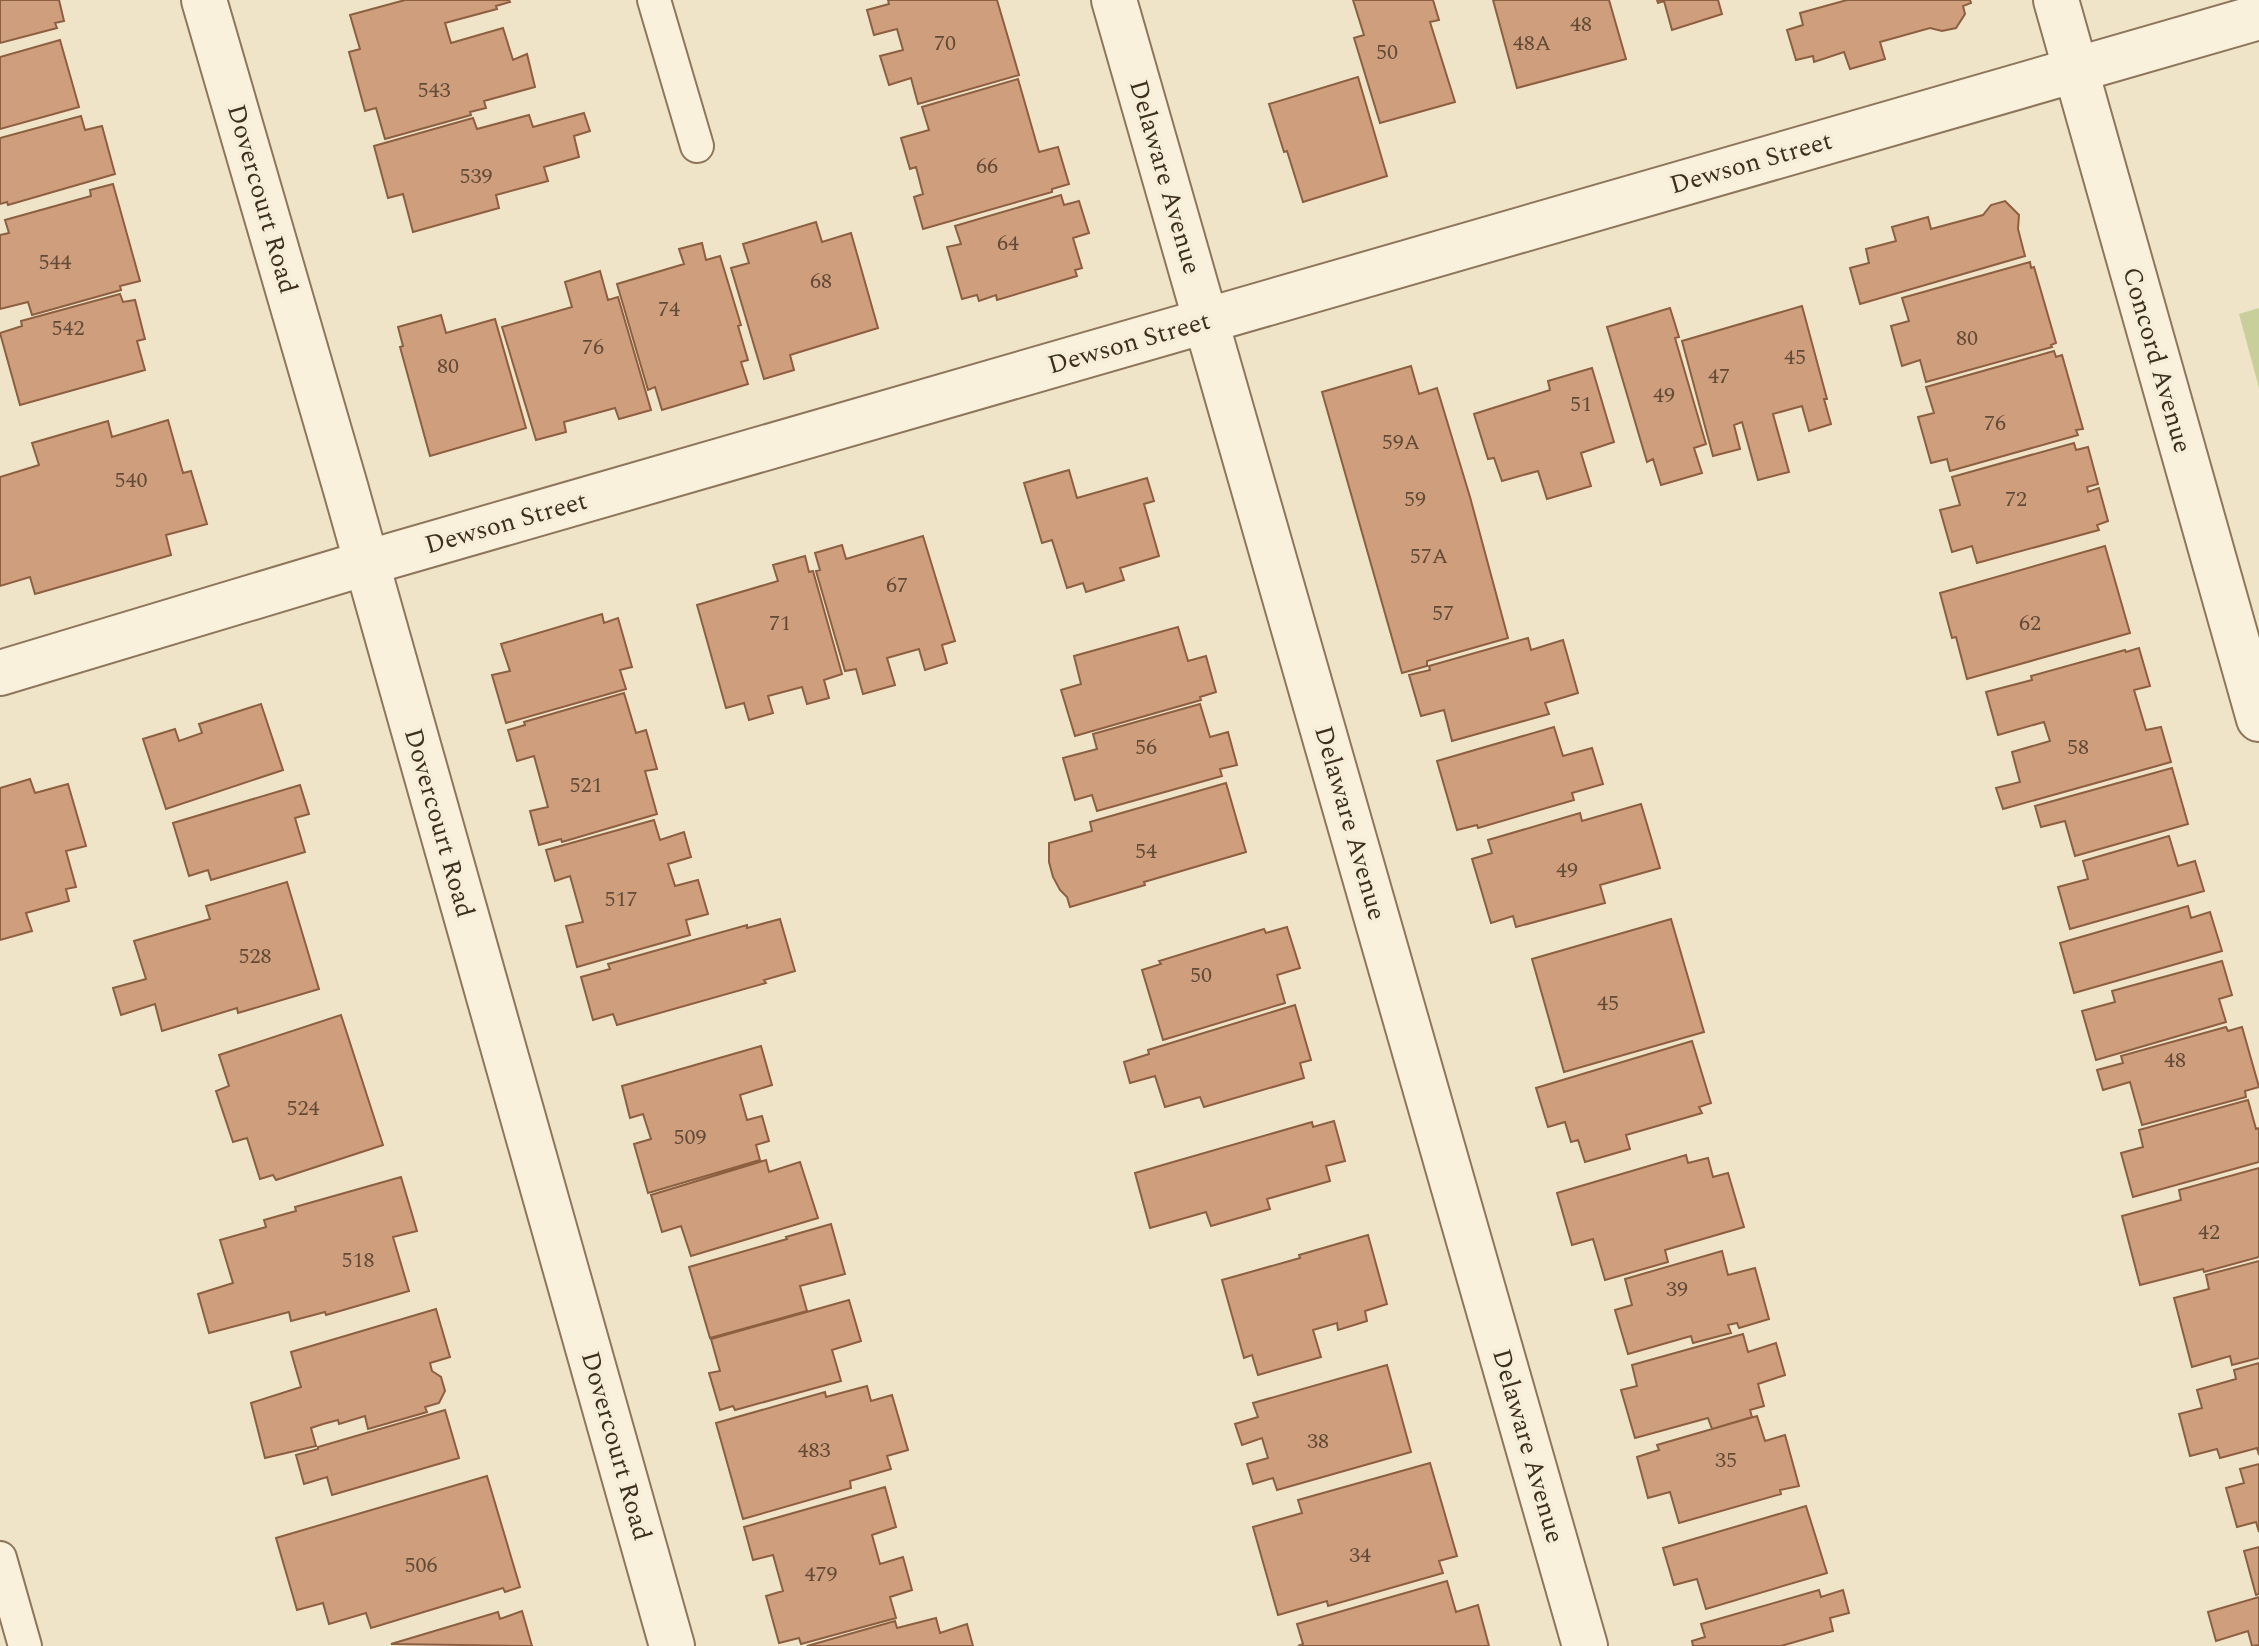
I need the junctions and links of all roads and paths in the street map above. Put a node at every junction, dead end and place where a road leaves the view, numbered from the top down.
1 (204, 0) edge
2 (654, 0) edge
3 (1114, 0) edge
4 (2056, 0) edge
5 (2259, 17) edge
6 (2074, 69) junction
7 (697, 146) dead end
8 (1206, 321) junction
9 (366, 563) junction
10 (0, 673) edge
11 (2259, 719) edge
12 (0, 1558) edge
13 (25, 1646) edge
14 (672, 1646) edge
15 (1585, 1646) edge

1 - 9 street, Dovercourt Road
2 - 7 lane
3 - 8 street, Delaware Avenue
4 - 6 street, Concord Avenue
5 - 6 street, Dewson Street
6 - 8 street, Dewson Street
6 - 11 street, Concord Avenue
8 - 9 street, Dewson Street
8 - 15 street, Delaware Avenue
9 - 10 street, Dewson Street
9 - 14 street, Dovercourt Road
12 - 13 lane

